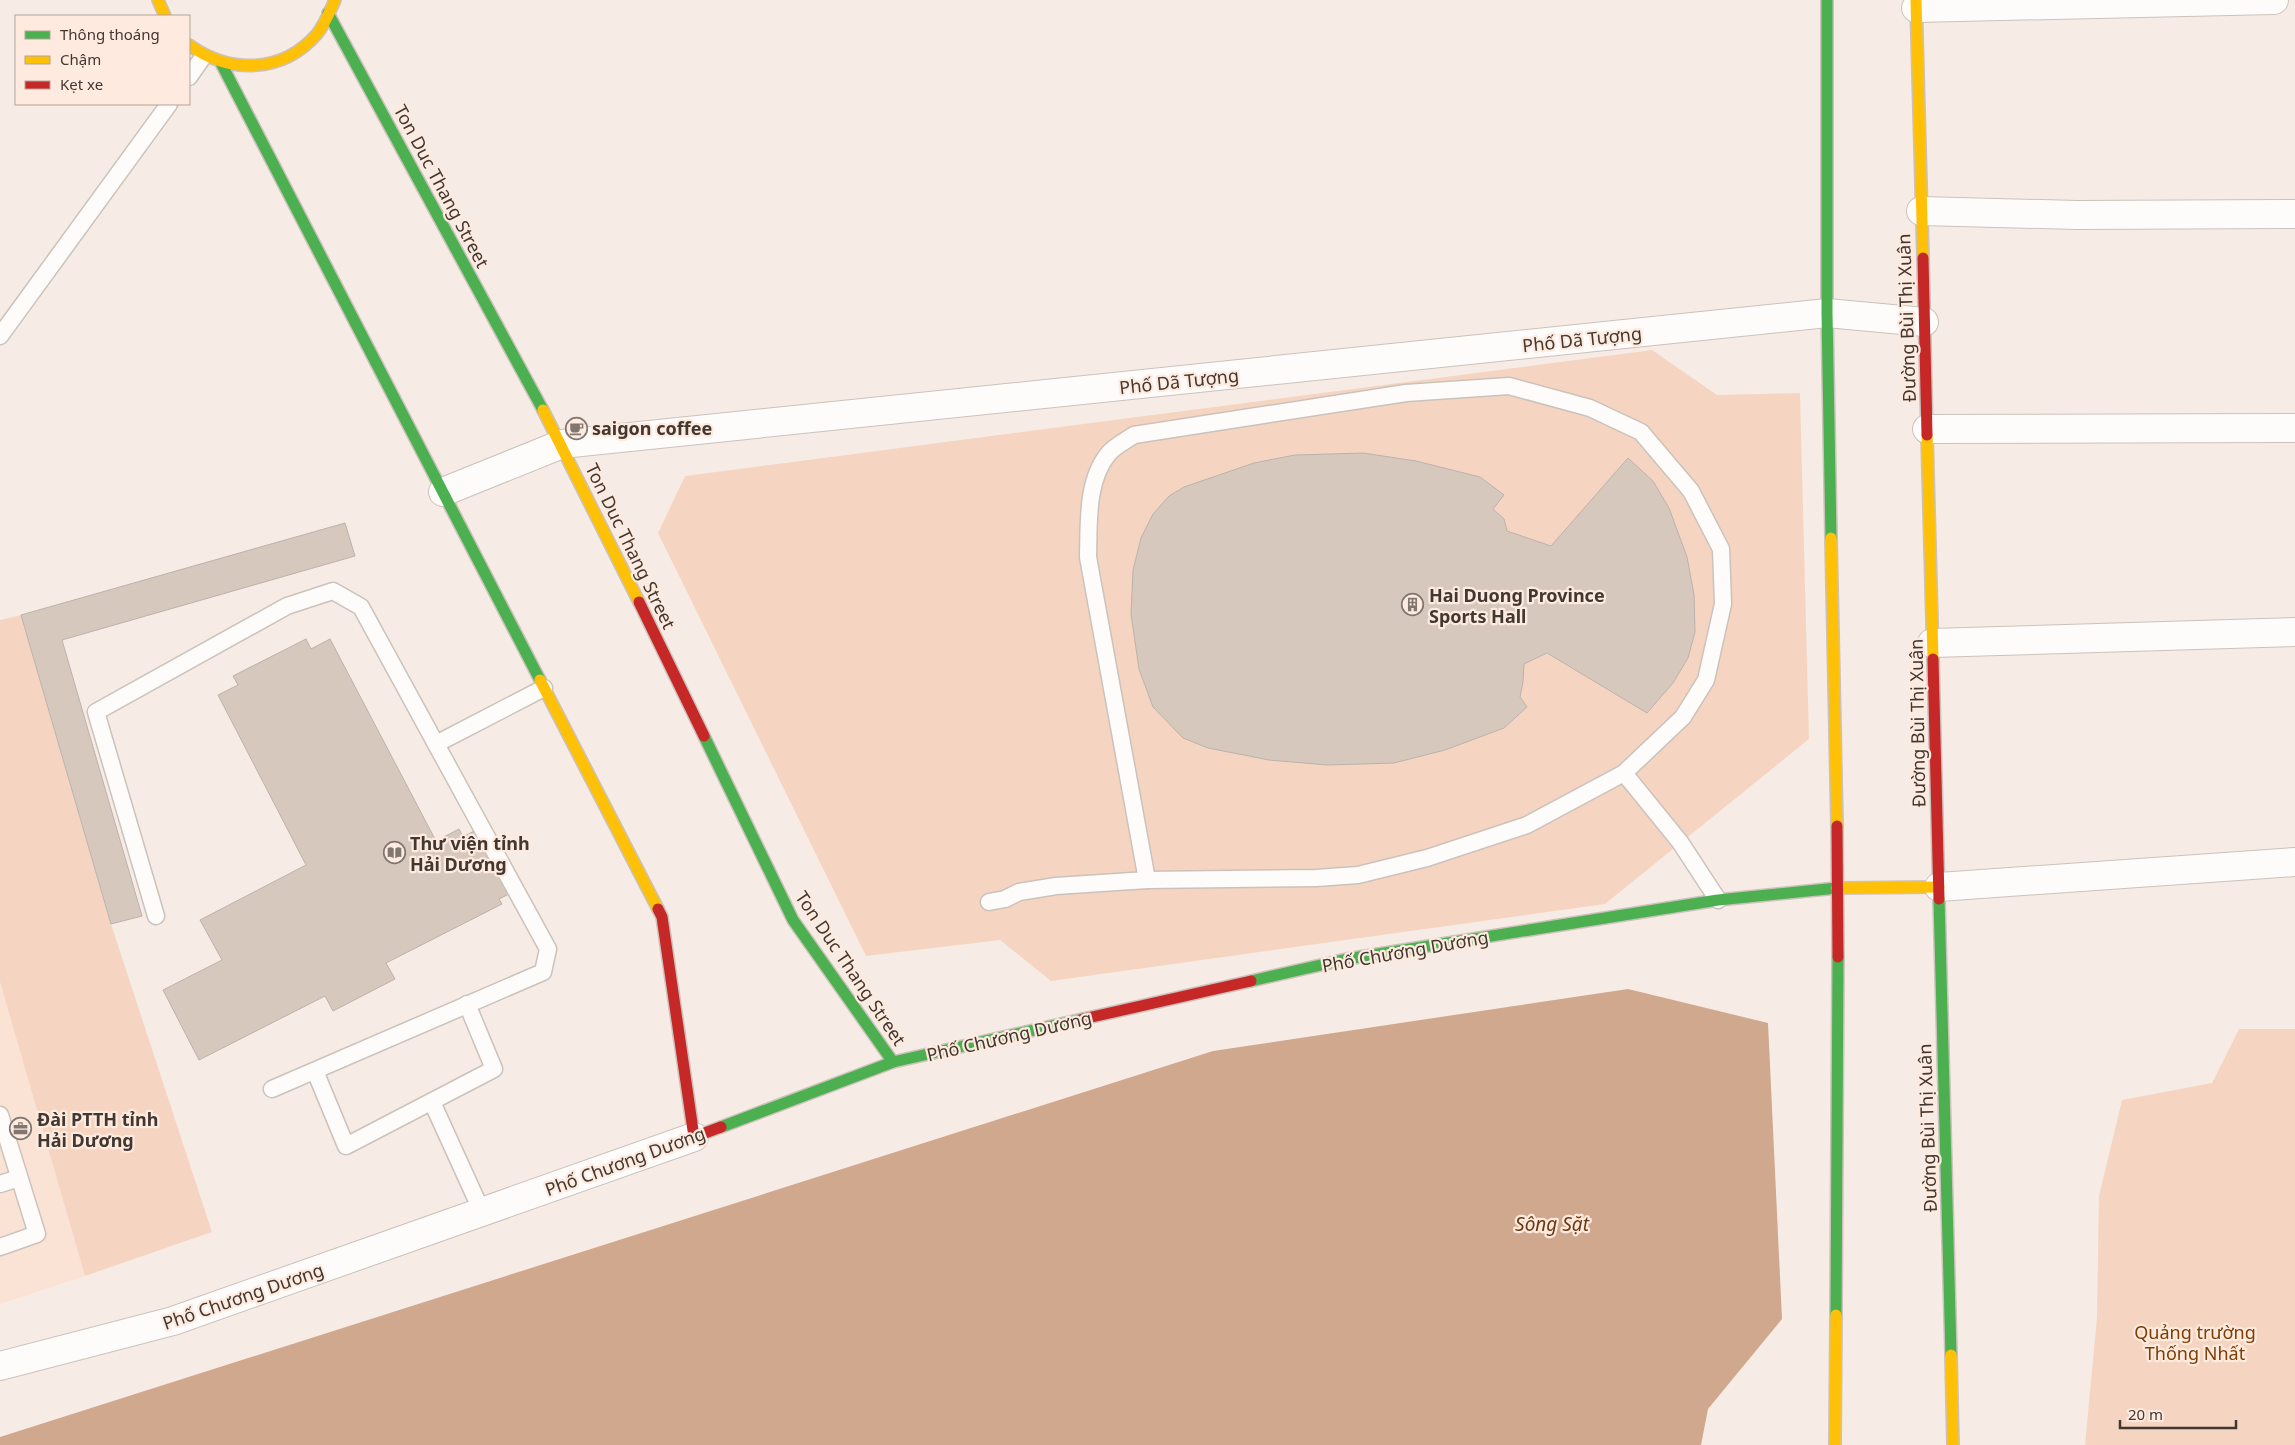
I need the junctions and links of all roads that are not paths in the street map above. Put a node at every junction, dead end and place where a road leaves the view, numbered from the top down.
1 (158, 0) edge
2 (335, 0) edge
3 (1828, 0) edge
4 (2274, 0) edge
5 (1916, 4) edge
6 (328, 13) junction
7 (165, 15) edge
8 (190, 46) edge
9 (203, 57) junction
10 (221, 63) junction
11 (190, 76) edge
12 (168, 105) edge
13 (1921, 211) junction
14 (2295, 214) edge
15 (1827, 313) junction
16 (1924, 322) junction
17 (0, 336) edge
18 (2295, 428) edge
19 (1927, 429) junction
20 (562, 444) junction
21 (443, 492) junction
22 (2295, 632) edge
23 (1932, 643) junction
24 (544, 688) junction
25 (436, 744) junction
26 (1624, 773) junction
27 (2295, 862) edge
28 (1147, 880) junction
29 (1939, 887) junction
30 (1838, 888) junction
31 (1718, 900) junction
32 (989, 902) dead end
33 (156, 916) dead end
34 (467, 1004) junction
35 (894, 1062) junction
36 (315, 1071) junction
37 (272, 1089) dead end
38 (432, 1102) junction
39 (0, 1115) edge
40 (694, 1137) junction
41 (19, 1178) junction
42 (0, 1184) edge
43 (482, 1212) junction
44 (0, 1247) edge
45 (0, 1366) edge
46 (1835, 1445) edge
47 (1953, 1445) edge

1 - 7 street
2 - 6 street
3 - 15 street
4 - 5 street
5 - 13 street, Đường Bùi Thị Xuân
6 - 10 street
6 - 20 street, Ton Duc Thang Street
8 - 9 street
9 - 10 street
9 - 11 lane
10 - 21 street
12 - 17 lane
13 - 14 street
13 - 16 street, Đường Bùi Thị Xuân
15 - 16 street, Phố Dã Tượng
15 - 20 street, Phố Dã Tượng
15 - 30 street
16 - 19 street, Đường Bùi Thị Xuân
18 - 19 street
19 - 23 street, Đường Bùi Thị Xuân
20 - 21 street, Phố Dã Tượng
20 - 35 street, Ton Duc Thang Street
21 - 24 street
22 - 23 street
23 - 29 street, Đường Bùi Thị Xuân
24 - 25 lane
24 - 40 street
25 - 33 lane
25 - 34 lane
26 - 28 lane
26 - 28 lane
26 - 31 lane
27 - 29 street
28 - 32 lane
29 - 30 street, Phố Chương Dương
29 - 47 street, Đường Bùi Thị Xuân
30 - 31 street, Phố Chương Dương
30 - 46 street
31 - 35 street, Phố Chương Dương
34 - 36 lane
34 - 38 lane
35 - 40 street, Phố Chương Dương
36 - 37 lane
36 - 38 lane
38 - 43 lane
39 - 41 lane
40 - 43 street, Phố Chương Dương
41 - 42 lane
41 - 44 lane
43 - 45 street, Phố Chương Dương

